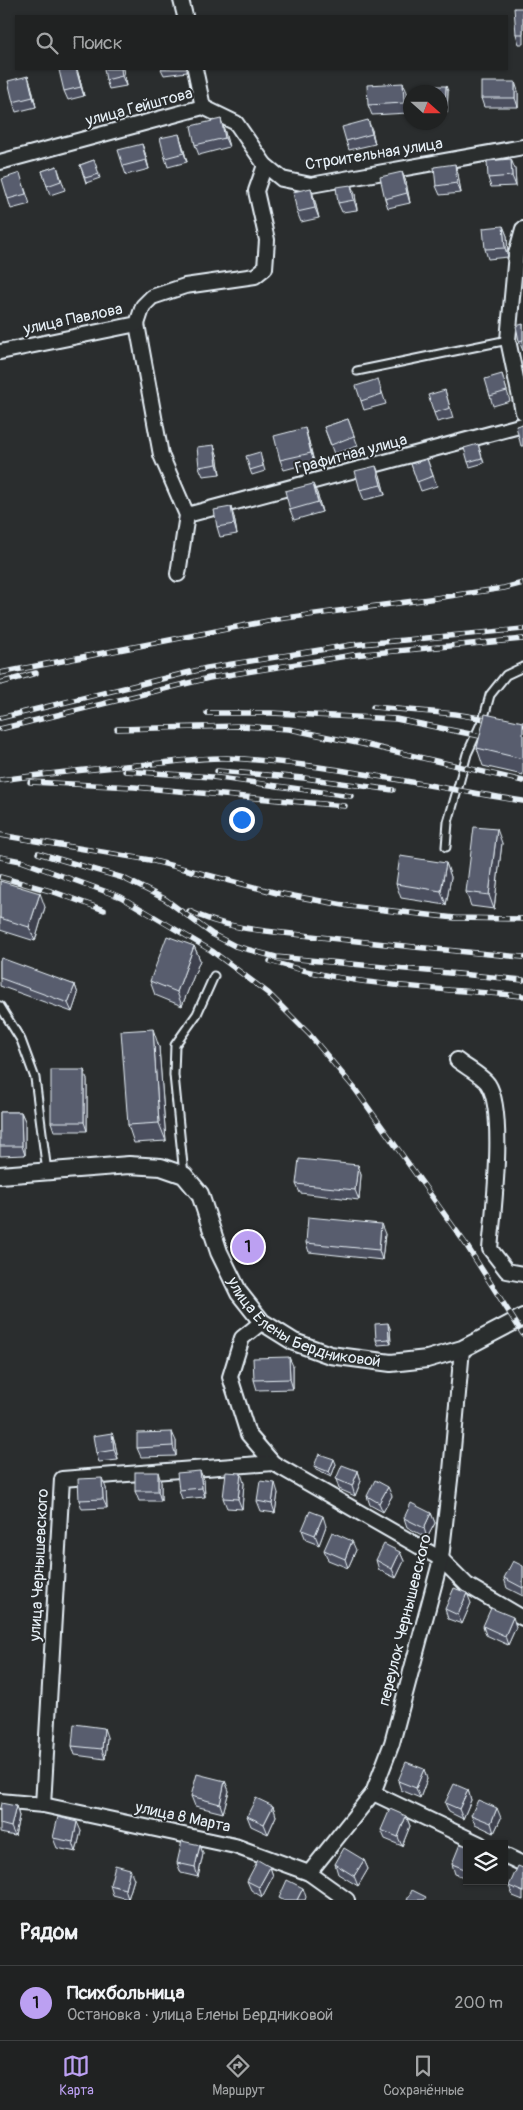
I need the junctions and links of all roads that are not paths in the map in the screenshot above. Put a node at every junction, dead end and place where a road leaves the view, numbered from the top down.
1 (181, 0) edge
2 (185, 15) edge
3 (195, 70) edge
4 (203, 107) junction
5 (523, 148) edge
6 (0, 162) edge
7 (265, 165) junction
8 (523, 229) edge
9 (137, 324) junction
10 (508, 340) junction
11 (0, 352) edge
12 (357, 371) dead end
13 (523, 412) edge
14 (523, 424) edge
15 (187, 515) junction
16 (178, 574) dead end
17 (523, 667) edge
18 (446, 847) dead end
19 (214, 976) dead end
20 (0, 1006) edge
21 (457, 1060) dead end
22 (47, 1172) junction
23 (0, 1175) edge
24 (184, 1175) junction
25 (523, 1274) edge
26 (523, 1318) edge
27 (262, 1322) junction
28 (462, 1349) junction
29 (273, 1463) junction
30 (441, 1559) junction
31 (523, 1618) edge
32 (374, 1793) junction
33 (0, 1801) edge
34 (43, 1805) junction
35 (472, 1840) edge
36 (508, 1857) edge
37 (523, 1864) edge
38 (309, 1873) junction
39 (347, 1900) edge

1 - 2 street
3 - 4 street
4 - 6 street, улица Гейштова
4 - 7 street, улица Гейштова
5 - 7 street, Строительная улица
7 - 9 street, улица Павлова
8 - 10 street
9 - 11 street, улица Павлова
9 - 15 street
10 - 12 lane
10 - 13 street
14 - 15 street, Графитная улица
15 - 16 street
17 - 18 lane
19 - 24 lane
20 - 22 lane
21 - 25 street
22 - 23 street
22 - 24 street
24 - 27 street, улица Елены Бердниковой
26 - 28 street, улица Елены Бердниковой
27 - 28 street, улица Елены Бердниковой
27 - 29 street
28 - 30 street, переулок Чернышевского
29 - 30 street
29 - 34 street, улица Чернышевского
30 - 31 street
30 - 32 street, переулок Чернышевского
32 - 35 street
32 - 38 street, переулок Чернышевского
33 - 34 street, улица 8 Марта
34 - 38 street, улица 8 Марта
36 - 37 street
38 - 39 street, улица 8 Марта

